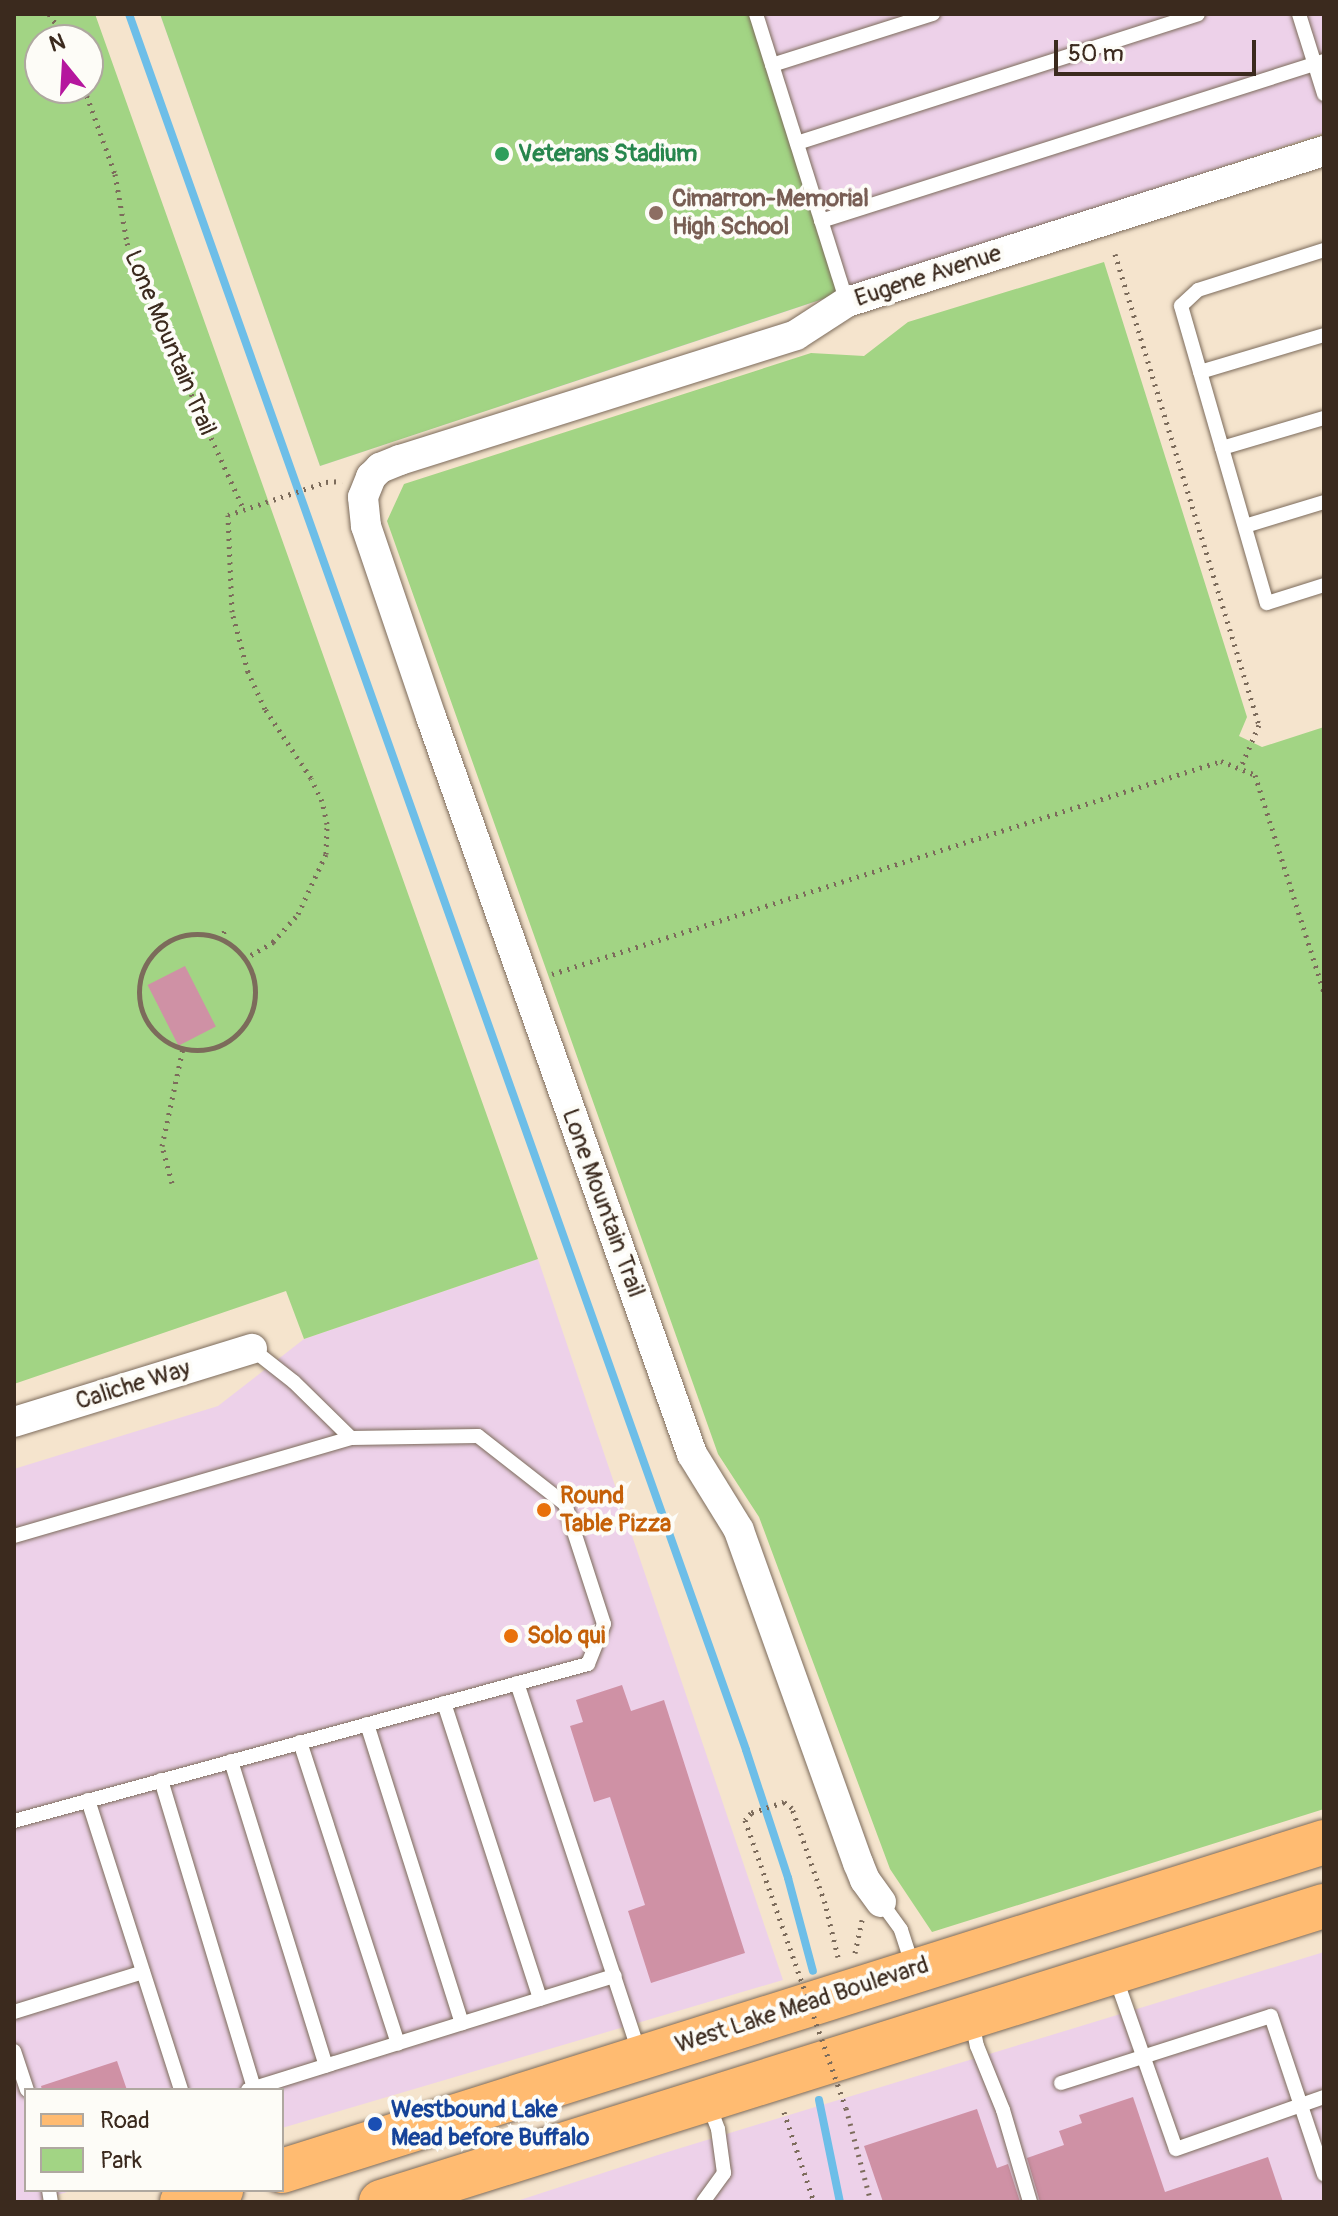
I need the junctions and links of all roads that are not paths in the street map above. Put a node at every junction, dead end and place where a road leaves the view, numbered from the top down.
1 (756, 14) edge
2 (933, 14) edge
3 (1198, 14) edge
4 (1299, 14) edge
5 (1319, 62) edge
6 (772, 65) junction
7 (1324, 94) edge
8 (797, 143) junction
9 (1324, 151) edge
10 (821, 221) junction
11 (1324, 250) edge
12 (847, 302) junction
13 (1324, 335) edge
14 (1200, 372) junction
15 (1324, 418) edge
16 (1222, 448) junction
17 (366, 487) joint
18 (1324, 502) edge
19 (1245, 526) junction
20 (1324, 585) edge
21 (252, 1349) joint
22 (14, 1422) edge
23 (351, 1438) junction
24 (14, 1536) edge
25 (517, 1683) junction
26 (444, 1703) junction
27 (367, 1724) junction
28 (300, 1742) junction
29 (231, 1761) junction
30 (161, 1780) junction
31 (88, 1800) junction
32 (14, 1821) edge
33 (1324, 1842) edge
34 (1214, 1876) junction
35 (1324, 1906) edge
36 (875, 1908) joint
37 (1114, 1971) junction
38 (143, 1972) junction
39 (906, 1972) junction
40 (615, 1976) junction
41 (540, 1999) junction
42 (14, 2012) edge
43 (971, 2016) junction
44 (462, 2023) junction
45 (398, 2043) junction
46 (14, 2051) edge
47 (641, 2056) junction
48 (1143, 2056) junction
49 (326, 2066) junction
50 (1061, 2083) dead end
51 (26, 2088) edge
52 (180, 2088) edge
53 (251, 2088) edge
54 (254, 2088) edge
55 (529, 2093) junction
56 (1324, 2097) edge
57 (706, 2099) junction
58 (1300, 2105) junction
59 (284, 2170) edge
60 (1324, 2174) edge
61 (214, 2192) edge
62 (182, 2202) edge
63 (378, 2202) edge
64 (703, 2202) edge
65 (1030, 2202) edge

1 - 6 lane
2 - 6 lane
3 - 8 lane
4 - 5 lane
5 - 7 lane
5 - 10 lane
6 - 8 lane
8 - 10 lane
9 - 12 street, Eugene Avenue
10 - 12 lane
11 - 14 lane
12 - 17 street, Eugene Avenue
13 - 14 lane
14 - 16 lane
15 - 16 lane
16 - 19 lane
17 - 36 street, Lone Mountain Trail
18 - 19 lane
19 - 20 lane
21 - 22 street, Caliche Way
21 - 23 lane
23 - 24 lane
23 - 25 lane
25 - 26 lane
25 - 40 lane
26 - 27 lane
26 - 41 lane
27 - 28 lane
27 - 44 lane
28 - 29 lane
28 - 45 lane
29 - 30 lane
29 - 49 lane
30 - 31 lane
30 - 53 lane
31 - 32 lane
31 - 38 lane
33 - 34 main road, West Lake Mead Boulevard
34 - 39 main road, West Lake Mead Boulevard
34 - 43 main road
35 - 37 main road
36 - 39 lane
37 - 43 main road
37 - 48 lane
38 - 42 lane
38 - 52 lane
39 - 47 main road, West Lake Mead Boulevard
39 - 57 main road
40 - 41 lane
40 - 47 lane
41 - 44 lane
43 - 57 main road
43 - 65 lane
44 - 45 lane
45 - 49 lane
46 - 51 lane
47 - 55 main road, West Lake Mead Boulevard
48 - 50 lane
48 - 58 lane
48 - 58 lane
49 - 54 lane
55 - 59 main road, West Lake Mead Boulevard
55 - 63 main road
56 - 58 lane
57 - 63 main road
57 - 64 lane
58 - 60 lane
61 - 62 main road

